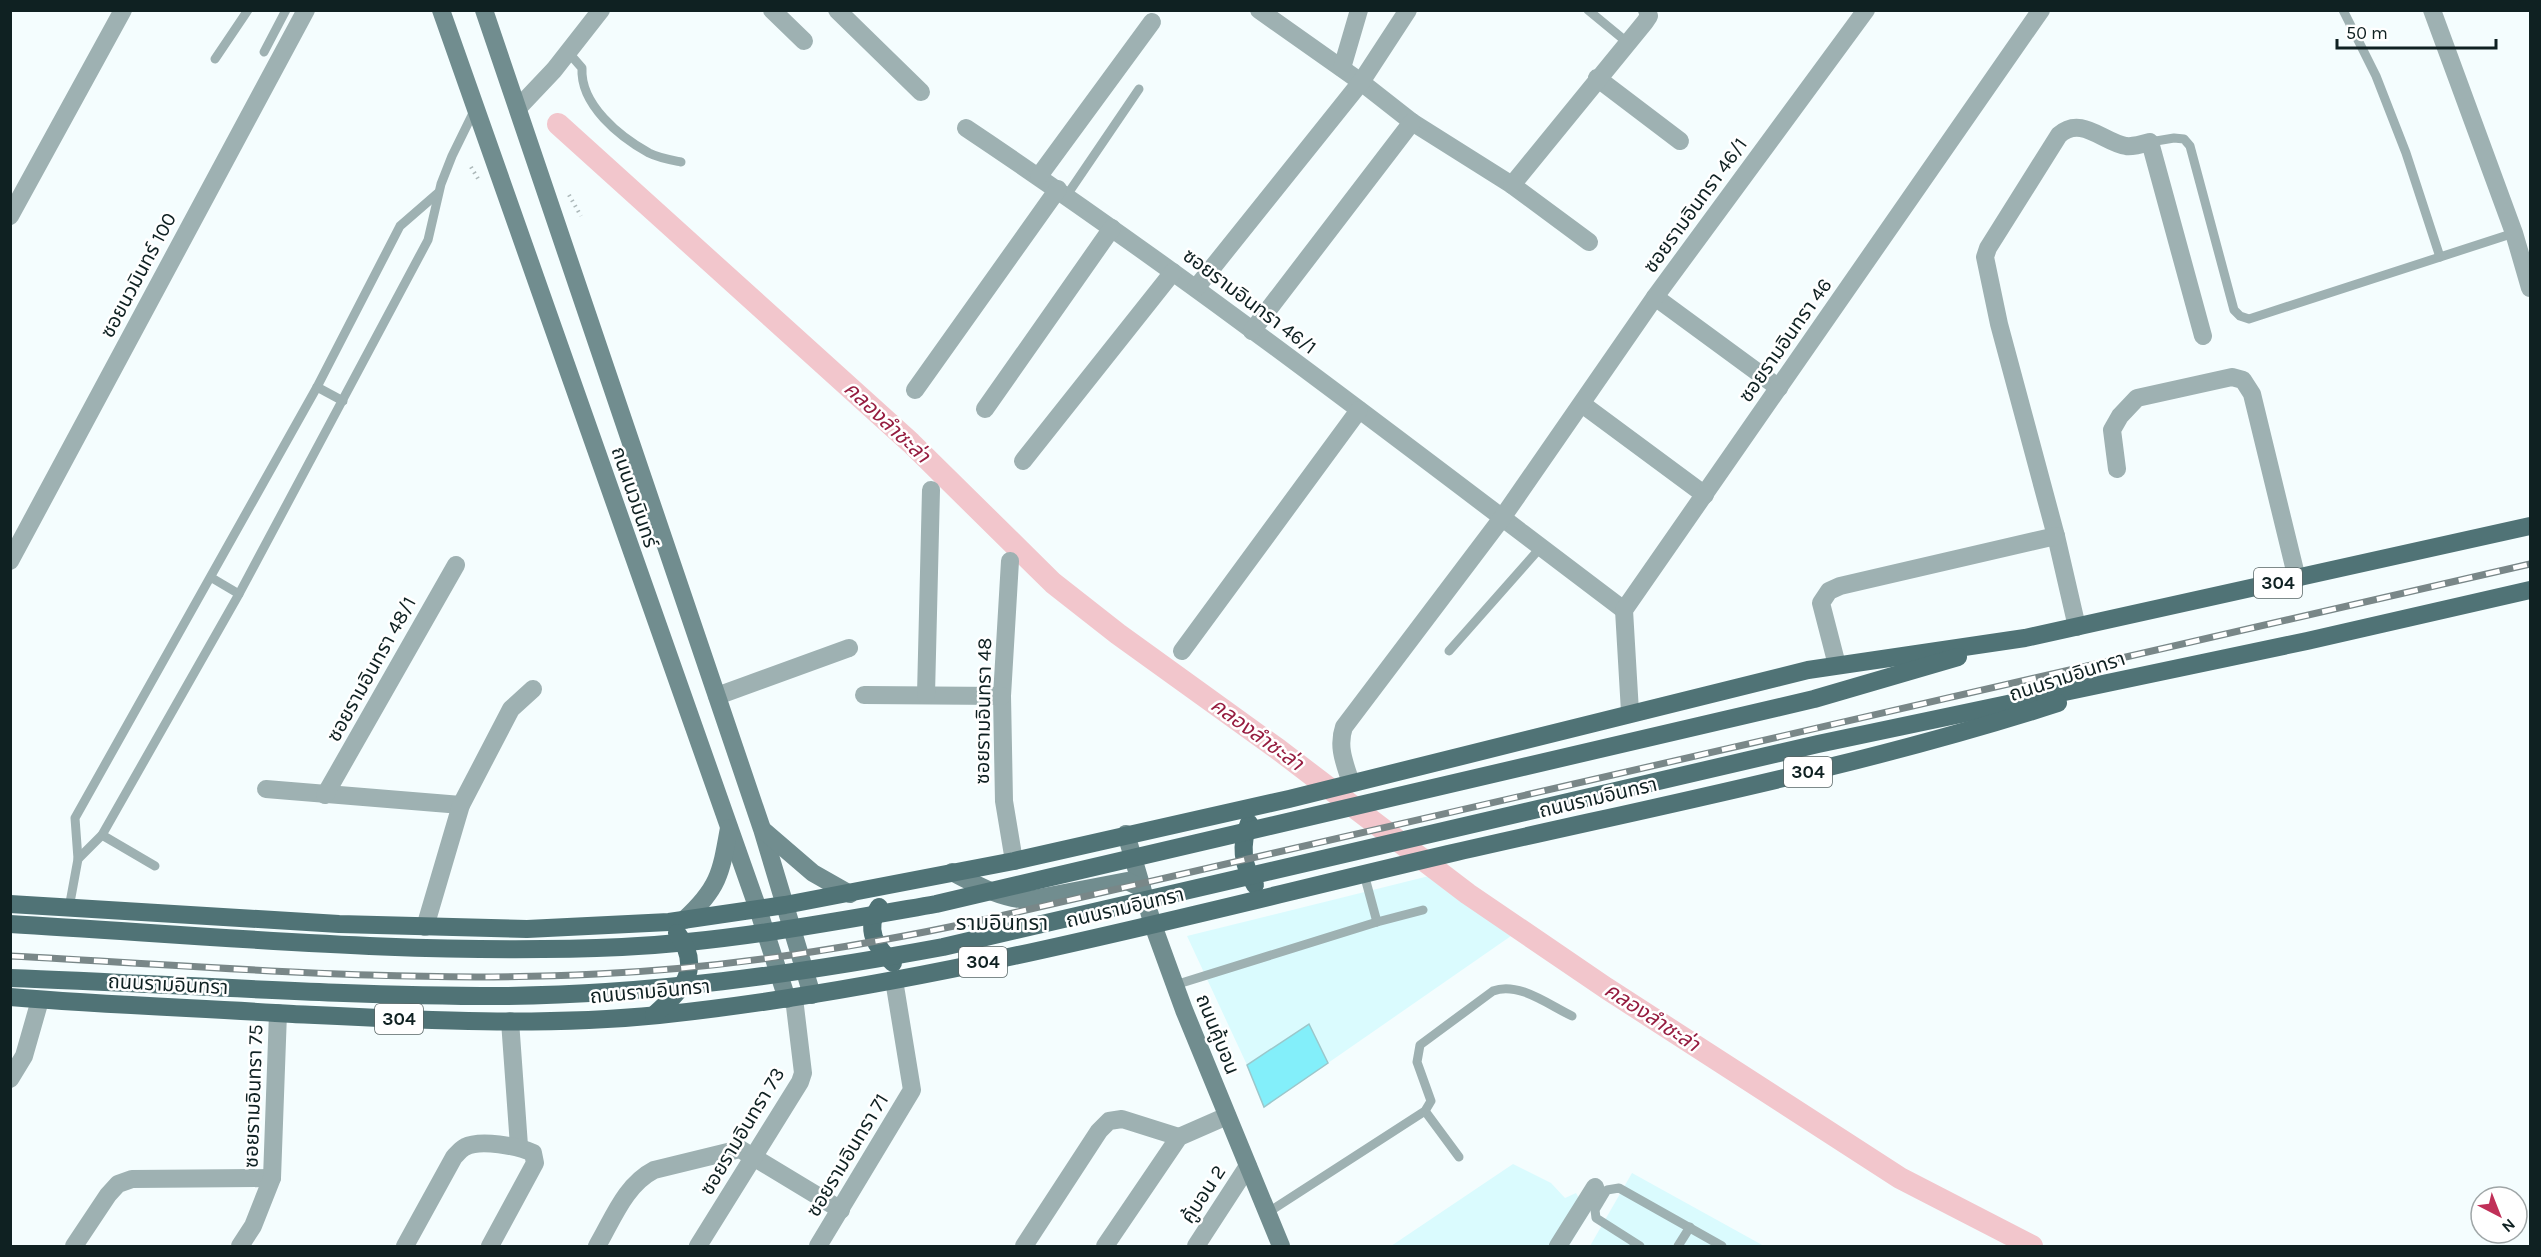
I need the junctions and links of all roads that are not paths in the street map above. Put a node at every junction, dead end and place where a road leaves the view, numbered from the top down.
1 (123, 10) edge
2 (248, 10) edge
3 (286, 10) edge
4 (306, 10) edge
5 (441, 10) edge
6 (484, 10) edge
7 (601, 10) edge
8 (772, 10) edge
9 (837, 10) edge
10 (1259, 10) edge
11 (1359, 10) edge
12 (1408, 10) edge
13 (1588, 10) edge
14 (1647, 10) edge
15 (2041, 10) edge
16 (2343, 10) edge
17 (2432, 10) edge
18 (1856, 14) edge
19 (1152, 22) dead end
20 (804, 41) dead end
21 (1628, 43) junction
22 (264, 52) dead end
23 (568, 52) junction
24 (215, 59) dead end
25 (1342, 68) junction
26 (1597, 78) junction
27 (1361, 82) junction
28 (1139, 89) dead end
29 (921, 92) dead end
30 (518, 108) junction
31 (475, 109) junction
32 (1412, 122) junction
33 (966, 128) dead end
34 (1680, 141) dead end
35 (2150, 142) junction
36 (681, 162) dead end
37 (1039, 176) junction
38 (1512, 185) junction
39 (1062, 192) junction
40 (438, 194) junction
41 (10, 216) edge
42 (1112, 228) junction
43 (2514, 233) junction
44 (1589, 242) dead end
45 (2440, 257) junction
46 (1173, 272) junction
47 (1196, 288) junction
48 (2530, 288) edge
49 (1655, 297) junction
50 (1252, 330) junction
51 (2203, 336) dead end
52 (317, 387) junction
53 (1779, 388) junction
54 (915, 390) dead end
55 (343, 402) junction
56 (1582, 404) junction
57 (985, 409) dead end
58 (1359, 411) junction
59 (1023, 461) dead end
60 (2117, 469) dead end
61 (931, 490) dead end
62 (1706, 495) junction
63 (1502, 518) junction
64 (2530, 526) edge
65 (2056, 536) junction
66 (1540, 547) junction
67 (10, 561) edge
68 (1010, 561) dead end
69 (456, 565) dead end
70 (212, 578) junction
71 (2297, 579) junction
72 (2530, 590) edge
73 (239, 594) junction
74 (1623, 610) junction
75 (2077, 627) junction
76 (2025, 638) junction
77 (849, 648) dead end
78 (1182, 651) dead end
79 (1449, 651) dead end
80 (1837, 666) junction
81 (2154, 672) junction
82 (533, 689) dead end
83 (864, 694) dead end
84 (926, 695) junction
85 (717, 696) junction
86 (1002, 696) junction
87 (1630, 712) junction
88 (1346, 784) junction
89 (267, 789) dead end
90 (325, 795) junction
91 (461, 805) junction
92 (1258, 805) junction
93 (729, 826) junction
94 (762, 829) junction
95 (1126, 834) junction
96 (102, 835) junction
97 (78, 860) junction
98 (1014, 861) junction
99 (155, 866) dead end
100 (952, 872) junction
101 (1364, 874) junction
102 (899, 883) junction
103 (1142, 888) junction
104 (850, 894) junction
105 (1275, 894) junction
106 (10, 904) edge
107 (785, 905) junction
108 (69, 908) junction
109 (758, 909) junction
110 (1423, 910) dead end
111 (676, 921) junction
112 (1377, 922) junction
113 (10, 924) edge
114 (1153, 925) junction
115 (425, 927) junction
116 (915, 976) junction
117 (10, 978) edge
118 (894, 980) junction
119 (1175, 985) junction
120 (10, 997) edge
121 (797, 997) junction
122 (40, 1000) junction
123 (278, 1013) junction
124 (654, 1015) junction
125 (1572, 1016) dead end
126 (510, 1022) junction
127 (10, 1079) edge
128 (1425, 1111) junction
129 (1227, 1116) junction
130 (1179, 1137) junction
131 (519, 1146) junction
132 (754, 1156) junction
133 (1459, 1156) dead end
134 (1248, 1166) junction
135 (272, 1178) junction
136 (1595, 1187) dead end
137 (841, 1210) junction
138 (1267, 1214) junction
139 (1690, 1227) junction
140 (74, 1246) edge
141 (240, 1246) edge
142 (405, 1246) edge
143 (490, 1246) edge
144 (597, 1246) edge
145 (698, 1246) edge
146 (818, 1246) edge
147 (1024, 1246) edge
148 (1105, 1246) edge
149 (1196, 1246) edge
150 (1281, 1246) edge
151 (1558, 1246) edge
152 (1640, 1246) edge
153 (1678, 1246) edge
154 (1722, 1246) edge

1 - 41 street
2 - 24 lane
3 - 22 lane
4 - 67 street, ซอยนวมินทร์ 100
5 - 31 main road, ถนนนวมินทร์
6 - 30 main road, ถนนนวมินทร์
7 - 23 street
8 - 20 street
9 - 29 street
10 - 25 street
11 - 25 street
12 - 27 street
13 - 21 lane
14 - 21 street
15 - 53 street, ซอยรามอินทรา 46
16 - 45 lane
17 - 43 street
18 - 49 street, ซอยรามอินทรา 46/1
19 - 37 street
21 - 26 street
23 - 30 street
23 - 36 lane
25 - 27 street
26 - 34 street
26 - 38 street
27 - 32 street
27 - 47 street
28 - 39 lane
30 - 85 main road, ถนนนวมินทร์
31 - 40 lane
31 - 93 main road, ถนนนวมินทร์
32 - 38 street
32 - 50 street
33 - 37 street, ซอยรามอินทรา 46/1
35 - 45 lane
35 - 51 street
35 - 65 street
37 - 39 street, ซอยรามอินทรา 46/1
38 - 44 street
39 - 42 street, ซอยรามอินทรา 46/1
39 - 54 street
40 - 52 lane
40 - 55 lane
42 - 46 street, ซอยรามอินทรา 46/1
42 - 57 street
43 - 45 lane
43 - 48 street
46 - 47 street, ซอยรามอินทรา 46/1
46 - 59 street
47 - 50 street, ซอยรามอินทรา 46/1
49 - 53 street
49 - 56 street, ซอยรามอินทรา 46/1
50 - 58 street, ซอยรามอินทรา 46/1
52 - 55 lane
52 - 70 lane
53 - 62 street, ซอยรามอินทรา 46
55 - 73 lane
56 - 62 street
56 - 63 street, ซอยรามอินทรา 46/1
58 - 63 street, ซอยรามอินทรา 46/1
58 - 78 street
60 - 71 street
61 - 84 street
62 - 74 street, ซอยรามอินทรา 46
63 - 66 street
63 - 88 street, ซอยรามอินทรา 46/1
64 - 71 main road, ถนนรามอินทรา / 304
65 - 75 street
65 - 80 street
66 - 74 street
66 - 79 lane
68 - 86 street, ซอยรามอินทรา 48
69 - 90 street, ซอยรามอินทรา 48/1
70 - 73 lane
70 - 97 lane
71 - 75 main road, ถนนรามอินทรา / 304
72 - 81 main road, ถนนรามอินทรา / 304
73 - 96 lane
74 - 87 street
75 - 76 main road, ถนนรามอินทรา / 304
76 - 80 main road, ถนนรามอินทรา / 304
76 - 113 main road, ถนนรามอินทรา / 304
77 - 85 street
80 - 87 main road, ถนนรามอินทรา / 304
81 - 101 main road, ถนนรามอินทรา / 304
81 - 117 main road, ถนนรามอินทรา / 304
82 - 91 street
83 - 84 street
84 - 86 street
85 - 94 main road, ถนนนวมินทร์
86 - 98 street, ซอยรามอินทรา 48
87 - 88 main road, ถนนรามอินทรา / 304
88 - 92 main road, ถนนรามอินทรา / 304
89 - 90 street
90 - 91 street
91 - 115 street
92 - 95 main road, ถนนรามอินทรา / 304
92 - 105 main road
93 - 109 main road, ถนนนวมินทร์
93 - 111 main road
94 - 104 main road
94 - 107 main road, ถนนนวมินทร์
95 - 98 main road, ถนนรามอินทรา / 304
95 - 103 main road, ถนนคู้บอน
96 - 97 lane
96 - 99 lane
97 - 108 lane
98 - 100 main road, ถนนรามอินทรา / 304
100 - 102 main road, ถนนรามอินทรา / 304
100 - 103 main road
101 - 105 main road, ถนนรามอินทรา / 304
101 - 112 lane
102 - 104 main road, ถนนรามอินทรา / 304
102 - 116 main road
103 - 114 main road, ถนนคู้บอน
104 - 107 main road, ถนนรามอินทรา / 304
105 - 114 main road, ถนนรามอินทรา / 304
106 - 108 main road, ถนนรามอินทรา / 304
107 - 109 main road, ถนนรามอินทรา / 304
107 - 121 main road, ถนนนวมินทร์
108 - 115 main road, ถนนรามอินทรา / 304
109 - 111 main road, ถนนรามอินทรา / 304
109 - 121 main road, ถนนนวมินทร์
110 - 112 lane
111 - 115 main road, ถนนรามอินทรา / 304
111 - 124 main road
112 - 119 lane
114 - 116 main road, ถนนรามอินทรา / 304
114 - 119 main road, ถนนคู้บอน
116 - 118 main road, ถนนรามอินทรา / 304
118 - 121 main road, ถนนรามอินทรา / 304
118 - 137 street, ซอยรามอินทรา 71
119 - 129 main road, ถนนคู้บอน
120 - 122 main road, ถนนรามอินทรา / 304
121 - 124 main road, ถนนรามอินทรา / 304
121 - 132 street, ซอยรามอินทรา 73
122 - 123 main road, ถนนรามอินทรา / 304
122 - 127 street
123 - 126 main road, ถนนรามอินทรา / 304
123 - 135 street, ซอยรามอินทรา 75
124 - 126 main road, ถนนรามอินทรา / 304
125 - 128 lane
126 - 131 street
128 - 133 lane
128 - 138 lane
129 - 130 street
129 - 134 main road, ถนนคู้บอน
130 - 147 street
130 - 148 street
131 - 142 street
131 - 143 street
132 - 137 street
132 - 144 street
132 - 145 street, ซอยรามอินทรา 73
134 - 138 main road, ถนนคู้บอน
134 - 149 street, คู้บอน 2
135 - 140 street
135 - 141 street, ซอยรามอินทรา 75
136 - 151 street
137 - 146 street, ซอยรามอินทรา 71
138 - 150 main road, ถนนคู้บอน
139 - 152 lane
139 - 153 lane
139 - 154 lane

